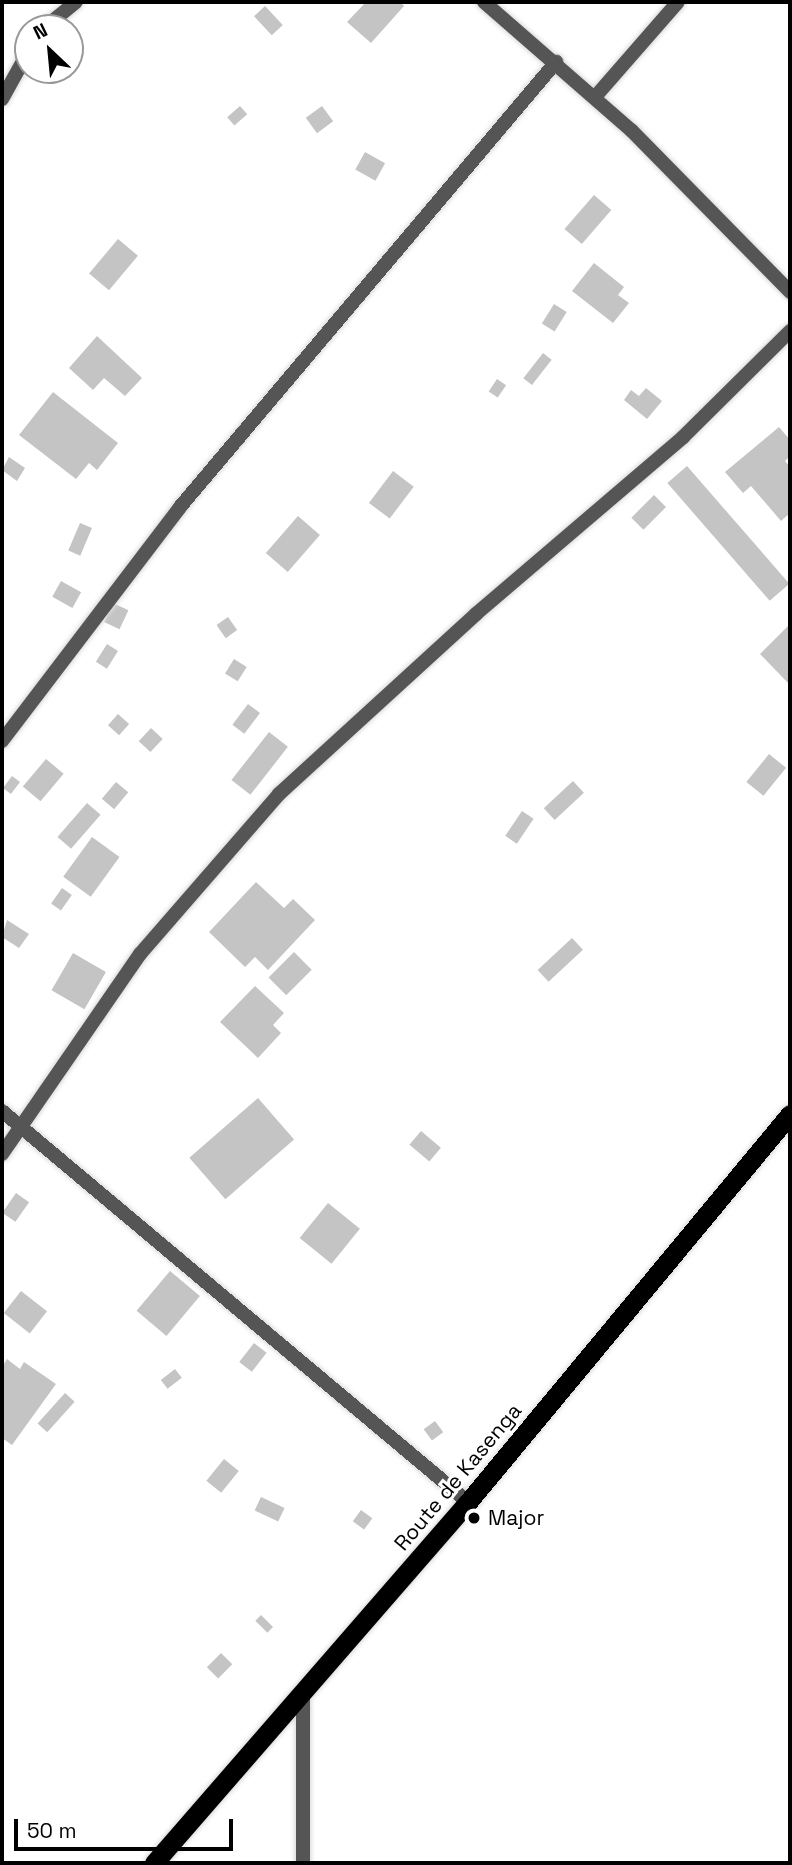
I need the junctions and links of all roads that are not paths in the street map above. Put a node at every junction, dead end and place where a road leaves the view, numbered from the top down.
1 (76, 2) edge
2 (484, 2) edge
3 (678, 2) edge
4 (61, 14) edge
5 (556, 62) junction
6 (14, 77) edge
7 (595, 97) junction
8 (2, 99) edge
9 (790, 292) edge
10 (790, 331) edge
11 (2, 741) edge
12 (2, 1111) edge
13 (790, 1114) edge
14 (24, 1126) junction
15 (2, 1154) edge
16 (468, 1502) junction
17 (303, 1690) junction
18 (154, 1863) edge
19 (303, 1863) edge

1 - 4 street
2 - 5 street
3 - 7 street
5 - 7 street
5 - 11 street
6 - 8 street
7 - 9 street
10 - 14 street
12 - 14 street
13 - 16 highway, Route de Kasenga
14 - 15 street
14 - 16 street
16 - 17 highway, Route de Kasenga
17 - 18 highway, Route de Kasenga
17 - 19 street

